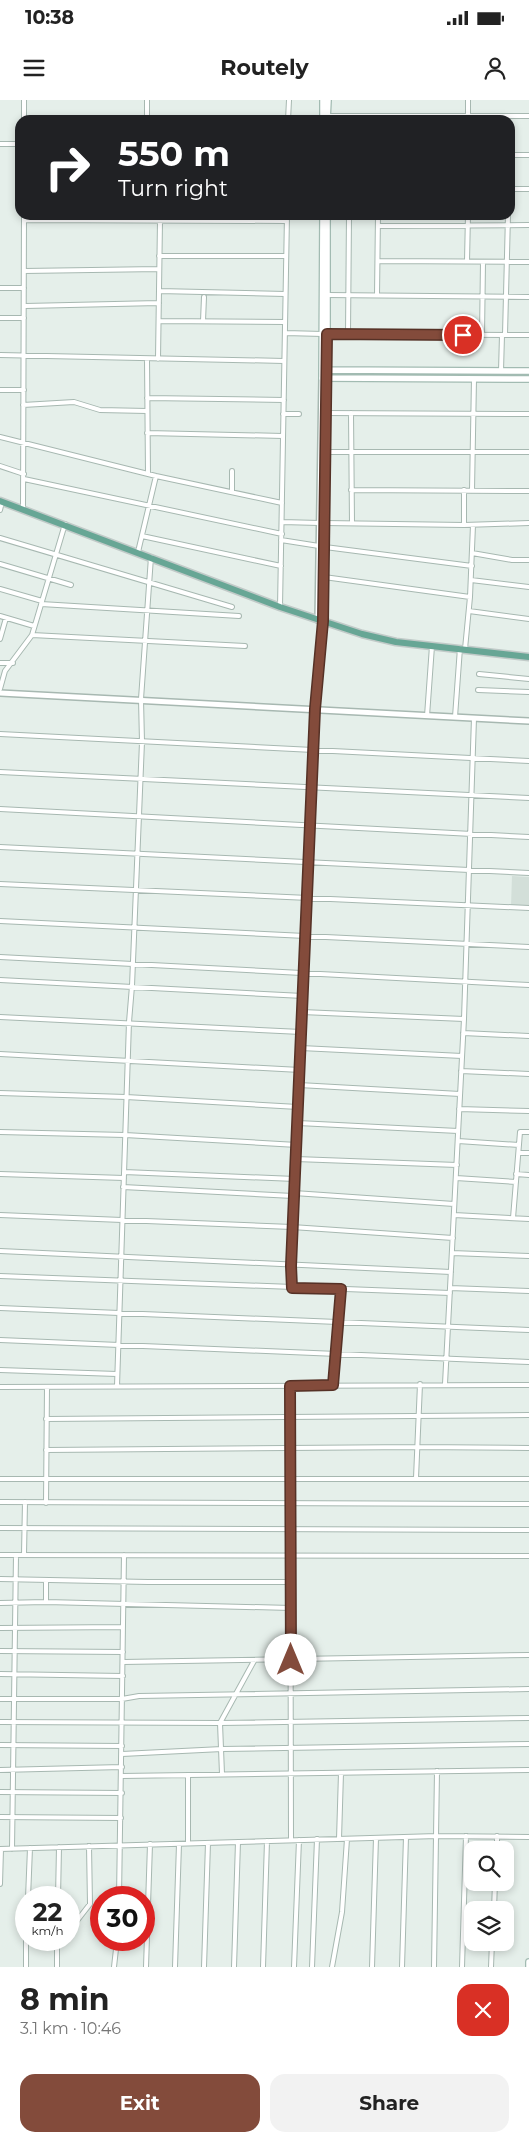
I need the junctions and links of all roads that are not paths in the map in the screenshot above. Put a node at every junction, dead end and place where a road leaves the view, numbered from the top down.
1 (24, 100) edge
2 (146, 100) edge
3 (288, 100) edge
4 (323, 100) edge
5 (328, 100) edge
6 (468, 100) edge
7 (24, 115) edge
8 (147, 115) edge
9 (288, 115) edge
10 (325, 115) edge
11 (326, 115) edge
12 (468, 115) edge
13 (529, 116) edge
14 (515, 117) edge
15 (0, 144) edge
16 (15, 144) edge
17 (515, 155) edge
18 (529, 155) edge
19 (515, 189) edge
20 (529, 190) edge
21 (24, 220) edge
22 (106, 220) edge
23 (323, 220) edge
24 (327, 220) edge
25 (349, 220) edge
26 (378, 220) edge
27 (468, 220) edge
28 (508, 220) edge
29 (147, 221) joint
30 (160, 221) junction
31 (287, 221) joint
32 (468, 225) junction
33 (508, 225) junction
34 (529, 225) edge
35 (378, 226) junction
36 (159, 256) junction
37 (286, 256) junction
38 (378, 261) junction
39 (467, 262) junction
40 (484, 262) junction
41 (507, 262) junction
42 (529, 262) edge
43 (159, 269) junction
44 (24, 271) junction
45 (0, 288) edge
46 (24, 288) junction
47 (159, 291) junction
48 (285, 294) junction
49 (327, 295) junction
50 (348, 295) junction
51 (377, 295) junction
52 (204, 296) dead end
53 (483, 296) junction
54 (506, 296) junction
55 (529, 296) edge
56 (159, 303) junction
57 (24, 306) junction
58 (0, 318) edge
59 (24, 318) junction
60 (159, 321) junction
61 (203, 321) junction
62 (285, 322) junction
63 (285, 333) junction
64 (325, 334) junction
65 (348, 334) junction
66 (482, 335) junction
67 (504, 335) junction
68 (529, 335) edge
69 (0, 355) edge
70 (24, 356) junction
71 (147, 359) junction
72 (158, 359) junction
73 (284, 361) junction
74 (324, 370) junction
75 (501, 371) junction
76 (529, 371) edge
77 (324, 378) junction
78 (474, 379) junction
79 (529, 379) edge
80 (0, 390) edge
81 (24, 390) junction
82 (147, 398) junction
83 (284, 400) junction
84 (24, 405) junction
85 (147, 411) junction
86 (326, 413) junction
87 (351, 413) junction
88 (283, 414) junction
89 (299, 414) dead end
90 (473, 414) junction
91 (529, 414) edge
92 (148, 433) junction
93 (283, 436) junction
94 (0, 437) edge
95 (24, 444) junction
96 (326, 452) junction
97 (529, 452) edge
98 (351, 453) junction
99 (473, 453) junction
100 (0, 466) edge
101 (232, 471) dead end
102 (148, 474) junction
103 (24, 476) junction
104 (156, 476) junction
105 (351, 490) junction
106 (464, 490) junction
107 (472, 490) junction
108 (529, 491) edge
109 (232, 492) junction
110 (1, 501) edge
111 (282, 503) junction
112 (149, 506) junction
113 (24, 509) junction
114 (0, 510) edge
115 (282, 522) junction
116 (322, 523) junction
117 (352, 523) junction
118 (529, 523) edge
119 (65, 524) junction
120 (473, 524) junction
121 (464, 525) junction
122 (282, 534) junction
123 (142, 536) junction
124 (0, 538) edge
125 (282, 540) junction
126 (322, 546) junction
127 (138, 552) junction
128 (472, 552) junction
129 (56, 554) junction
130 (151, 557) junction
131 (529, 560) edge
132 (0, 564) edge
133 (281, 566) junction
134 (472, 566) junction
135 (324, 577) junction
136 (49, 579) junction
137 (471, 580) junction
138 (148, 582) junction
139 (71, 585) dead end
140 (529, 587) edge
141 (0, 589) edge
142 (470, 597) junction
143 (42, 603) junction
144 (232, 607) dead end
145 (280, 607) junction
146 (146, 610) junction
147 (469, 611) junction
148 (0, 616) edge
149 (239, 616) dead end
150 (6, 618) junction
151 (529, 619) edge
152 (321, 623) junction
153 (34, 626) junction
154 (32, 635) junction
155 (0, 639) edge
156 (144, 640) junction
157 (245, 646) dead end
158 (432, 646) junction
159 (463, 649) junction
160 (529, 657) edge
161 (0, 663) edge
162 (13, 663) junction
163 (480, 674) dead end
164 (529, 679) edge
165 (478, 690) dead end
166 (0, 691) edge
167 (529, 692) edge
168 (141, 699) junction
169 (315, 709) junction
170 (427, 716) junction
171 (455, 717) junction
172 (474, 718) junction
173 (529, 721) edge
174 (0, 734) edge
175 (142, 742) junction
176 (313, 750) junction
177 (473, 758) junction
178 (529, 761) edge
179 (0, 772) edge
180 (141, 779) junction
181 (311, 787) junction
182 (472, 795) junction
183 (529, 798) edge
184 (0, 809) edge
185 (139, 816) junction
186 (309, 825) junction
187 (470, 834) junction
188 (529, 837) edge
189 (0, 847) edge
190 (138, 853) junction
191 (308, 863) junction
192 (469, 870) junction
193 (529, 873) edge
194 (0, 884) edge
195 (136, 890) junction
196 (306, 899) junction
197 (468, 905) junction
198 (529, 908) edge
199 (0, 921) edge
200 (135, 928) junction
201 (305, 936) junction
202 (467, 944) junction
203 (529, 947) edge
204 (0, 957) edge
205 (133, 964) junction
206 (304, 974) junction
207 (0, 980) edge
208 (465, 981) junction
209 (529, 984) edge
210 (132, 986) junction
211 (303, 996) junction
212 (302, 1012) junction
213 (0, 1017) edge
214 (464, 1019) junction
215 (129, 1022) junction
216 (301, 1032) junction
217 (463, 1033) junction
218 (529, 1036) edge
219 (301, 1048) junction
220 (0, 1054) edge
221 (462, 1056) junction
222 (127, 1061) junction
223 (300, 1070) junction
224 (461, 1071) junction
225 (529, 1074) edge
226 (299, 1085) junction
227 (0, 1093) edge
228 (460, 1094) junction
229 (126, 1097) junction
230 (298, 1107) junction
231 (459, 1109) junction
232 (529, 1111) edge
233 (298, 1123) junction
234 (458, 1131) junction
235 (0, 1132) edge
236 (529, 1132) edge
237 (125, 1135) junction
238 (458, 1141) junction
239 (297, 1145) junction
240 (519, 1145) junction
241 (519, 1152) junction
242 (529, 1153) edge
243 (296, 1159) junction
244 (457, 1165) junction
245 (124, 1172) junction
246 (0, 1174) edge
247 (516, 1174) junction
248 (529, 1175) edge
249 (124, 1178) junction
250 (456, 1178) junction
251 (295, 1179) junction
252 (516, 1182) junction
253 (123, 1187) junction
254 (294, 1194) junction
255 (454, 1204) junction
256 (0, 1215) edge
257 (454, 1215) junction
258 (513, 1218) junction
259 (529, 1219) edge
260 (122, 1220) junction
261 (292, 1227) junction
262 (453, 1238) junction
263 (0, 1251) edge
264 (452, 1252) junction
265 (529, 1256) edge
266 (121, 1257) junction
267 (291, 1266) junction
268 (451, 1272) junction
269 (0, 1276) edge
270 (120, 1281) junction
271 (292, 1288) junction
272 (450, 1288) junction
273 (341, 1289) junction
274 (529, 1291) edge
275 (450, 1294) junction
276 (0, 1308) edge
277 (119, 1314) junction
278 (338, 1323) junction
279 (448, 1327) junction
280 (529, 1330) edge
281 (0, 1340) edge
282 (118, 1345) junction
283 (335, 1355) junction
284 (446, 1359) junction
285 (529, 1362) edge
286 (0, 1370) edge
287 (117, 1374) junction
288 (420, 1384) junction
289 (445, 1384) junction
290 (333, 1385) junction
291 (529, 1385) edge
292 (117, 1386) junction
293 (290, 1386) junction
294 (0, 1387) edge
295 (47, 1387) junction
296 (529, 1415) edge
297 (419, 1416) junction
298 (290, 1417) junction
299 (46, 1419) junction
300 (418, 1447) junction
301 (290, 1448) junction
302 (529, 1448) edge
303 (46, 1450) junction
304 (0, 1478) edge
305 (290, 1478) junction
306 (416, 1478) junction
307 (46, 1479) junction
308 (529, 1479) edge
309 (0, 1502) edge
310 (25, 1502) junction
311 (46, 1503) junction
312 (290, 1503) junction
313 (529, 1504) edge
314 (0, 1528) edge
315 (24, 1528) junction
316 (290, 1529) junction
317 (529, 1530) edge
318 (0, 1554) edge
319 (16, 1555) junction
320 (24, 1555) junction
321 (124, 1555) junction
322 (291, 1555) junction
323 (529, 1556) edge
324 (0, 1579) edge
325 (15, 1579) junction
326 (46, 1580) junction
327 (124, 1580) junction
328 (291, 1582) junction
329 (46, 1602) junction
330 (0, 1603) edge
331 (15, 1603) junction
332 (123, 1604) junction
333 (291, 1608) junction
334 (0, 1628) edge
335 (15, 1628) junction
336 (123, 1628) junction
337 (0, 1651) edge
338 (14, 1651) junction
339 (123, 1652) junction
340 (529, 1655) edge
341 (291, 1660) junction
342 (254, 1661) junction
343 (123, 1662) junction
344 (0, 1674) edge
345 (14, 1674) junction
346 (123, 1676) junction
347 (529, 1688) edge
348 (235, 1694) junction
349 (291, 1694) junction
350 (0, 1699) edge
351 (14, 1699) junction
352 (122, 1699) junction
353 (529, 1718) edge
354 (0, 1722) edge
355 (13, 1722) junction
356 (291, 1722) junction
357 (220, 1723) junction
358 (122, 1724) junction
359 (529, 1744) edge
360 (0, 1746) edge
361 (13, 1746) junction
362 (122, 1746) junction
363 (291, 1748) junction
364 (222, 1749) junction
365 (122, 1754) junction
366 (122, 1767) junction
367 (0, 1770) edge
368 (13, 1770) junction
369 (529, 1770) edge
370 (437, 1771) junction
371 (341, 1773) junction
372 (222, 1774) junction
373 (291, 1774) junction
374 (188, 1775) junction
375 (122, 1776) junction
376 (0, 1792) edge
377 (12, 1792) junction
378 (122, 1793) junction
379 (0, 1817) edge
380 (12, 1817) junction
381 (122, 1818) junction
382 (437, 1836) junction
383 (466, 1836) junction
384 (497, 1836) junction
385 (406, 1837) junction
386 (529, 1837) edge
387 (376, 1838) junction
388 (317, 1839) junction
389 (338, 1839) junction
390 (347, 1839) junction
391 (291, 1840) junction
392 (298, 1840) junction
393 (267, 1841) junction
394 (497, 1841) edge
395 (238, 1842) junction
396 (188, 1843) junction
397 (208, 1843) junction
398 (150, 1844) junction
399 (179, 1844) junction
400 (121, 1845) junction
401 (89, 1846) junction
402 (59, 1847) junction
403 (30, 1848) junction
404 (1, 1849) edge
405 (12, 1849) junction
406 (0, 1884) edge
407 (28, 1886) edge
408 (58, 1886) edge
409 (119, 1886) edge
410 (80, 1917) edge
411 (26, 1951) edge
412 (57, 1951) edge
413 (116, 1951) edge
414 (492, 1951) edge
415 (529, 1962) edge
416 (26, 1967) edge
417 (57, 1967) edge
418 (114, 1967) edge
419 (146, 1967) edge
420 (175, 1967) edge
421 (204, 1967) edge
422 (234, 1967) edge
423 (263, 1967) edge
424 (294, 1967) edge
425 (312, 1967) edge
426 (332, 1967) edge
427 (372, 1967) edge
428 (402, 1967) edge
429 (434, 1967) edge
430 (462, 1967) edge
431 (491, 1967) edge
432 (529, 1967) edge

1 - 7 street
2 - 8 street
3 - 9 street
4 - 10 main road
5 - 11 main road
6 - 12 street
13 - 14 street
15 - 16 street
17 - 18 street
19 - 20 street
21 - 44 street
22 - 29 street
23 - 64 main road
24 - 49 main road
25 - 50 street
26 - 35 street
27 - 32 street
28 - 33 street
29 - 30 street
30 - 31 street
30 - 36 street
31 - 37 street
32 - 33 street
32 - 35 street
32 - 39 street
33 - 34 street
33 - 41 street
35 - 38 street
36 - 37 street
36 - 43 street
37 - 48 street
38 - 39 street
38 - 51 street
39 - 40 street
40 - 41 street
40 - 53 street
41 - 42 street
41 - 54 street
43 - 44 street
43 - 47 street
44 - 46 street
45 - 46 street
46 - 57 street
47 - 48 street
47 - 56 street
48 - 62 street
49 - 50 street
49 - 64 main road
50 - 51 street
50 - 65 street
51 - 53 street
52 - 61 street
53 - 54 street
53 - 66 street
54 - 55 street
54 - 67 street
56 - 57 street
56 - 60 street
57 - 59 street
58 - 59 street
59 - 70 street
60 - 61 street
60 - 72 street
61 - 62 street
62 - 63 street
63 - 64 street
63 - 73 street
64 - 65 street
64 - 74 main road
65 - 66 street
66 - 67 street
67 - 68 street
67 - 75 street
69 - 70 street
70 - 71 street
70 - 81 street
71 - 72 street
71 - 82 street
72 - 73 street
73 - 83 street
74 - 75 main road
74 - 77 main road
75 - 76 main road
77 - 78 main road
77 - 86 street
77 - 116 street
78 - 79 main road
78 - 90 street
80 - 81 street
81 - 84 street
82 - 83 street
82 - 85 street
83 - 88 street
84 - 85 street
84 - 95 street
85 - 92 street
86 - 87 street
86 - 96 street
87 - 90 street
87 - 98 street
88 - 89 street
88 - 93 street
90 - 91 street
90 - 99 street
92 - 93 street
92 - 102 street
93 - 111 street
94 - 95 street
95 - 102 street
95 - 103 street
96 - 98 street
96 - 116 street
97 - 99 street
98 - 99 street
98 - 105 street
99 - 107 street
100 - 103 street
101 - 109 street
102 - 104 street
103 - 112 street
103 - 113 street
104 - 109 street
104 - 112 street
105 - 106 street
105 - 117 street
106 - 107 street
106 - 121 street
107 - 108 street
109 - 111 street
110 - 113 main road
110 - 114 street
111 - 115 street
112 - 122 street
112 - 123 street
113 - 119 main road
115 - 116 street
115 - 122 street
116 - 117 street
116 - 126 street
117 - 121 street
118 - 120 street
119 - 127 main road
119 - 129 street
120 - 121 street
120 - 128 street
122 - 125 street
123 - 127 street
123 - 133 street
124 - 129 street
125 - 126 street
125 - 133 street
126 - 134 street
126 - 135 street
126 - 152 street
127 - 130 main road
128 - 131 street
128 - 134 street
129 - 136 street
129 - 138 street
130 - 138 street
130 - 145 main road
132 - 136 street
133 - 145 street
134 - 137 street
135 - 142 street
135 - 152 street
136 - 139 street
136 - 143 street
137 - 140 street
137 - 142 street
138 - 144 street
138 - 146 street
141 - 143 street
142 - 147 street
143 - 146 street
143 - 153 street
145 - 152 main road
146 - 149 street
146 - 156 street
147 - 151 street
147 - 159 street
148 - 150 street
150 - 153 street
150 - 155 street
152 - 158 main road
152 - 169 street
153 - 154 street
154 - 156 street
154 - 162 street
156 - 157 street
156 - 168 street
158 - 159 main road
158 - 170 street
159 - 160 main road
159 - 171 street
161 - 162 street
162 - 166 street
163 - 164 street
165 - 167 street
166 - 168 street
168 - 169 street
168 - 175 street
169 - 170 street
169 - 176 street
170 - 171 street
171 - 172 street
172 - 173 street
172 - 177 street
174 - 175 street
175 - 176 street
175 - 180 street
176 - 177 street
176 - 181 street
177 - 178 street
177 - 182 street
179 - 180 street
180 - 181 street
180 - 185 street
181 - 182 street
181 - 186 street
182 - 183 street
182 - 187 street
184 - 185 street
185 - 186 street
185 - 190 street
186 - 187 street
186 - 191 street
187 - 188 street
187 - 192 street
189 - 190 street
190 - 191 street
190 - 195 street
191 - 192 street
191 - 196 street
192 - 193 street
192 - 197 street
194 - 195 street
195 - 196 street
195 - 200 street
196 - 197 street
196 - 201 street
197 - 198 street
197 - 202 street
199 - 200 street
200 - 201 street
200 - 205 street
201 - 202 street
201 - 206 street
202 - 203 street
202 - 208 street
204 - 205 street
205 - 206 street
205 - 210 street
206 - 208 street
206 - 211 street
207 - 210 street
208 - 209 street
208 - 214 street
210 - 211 street
210 - 215 street
211 - 212 street
212 - 214 street
212 - 216 street
213 - 215 street
214 - 217 street
215 - 216 street
215 - 222 street
216 - 219 street
217 - 218 street
217 - 221 street
219 - 221 street
219 - 223 street
220 - 222 street
221 - 224 street
222 - 223 street
222 - 229 street
223 - 226 street
224 - 225 street
224 - 228 street
226 - 228 street
226 - 230 street
227 - 229 street
228 - 231 street
229 - 230 street
229 - 237 street
230 - 233 street
231 - 232 street
231 - 234 street
233 - 234 street
233 - 239 street
234 - 238 street
235 - 237 street
236 - 240 street
237 - 239 street
237 - 245 street
238 - 240 street
238 - 244 street
239 - 243 street
240 - 241 street
241 - 242 street
241 - 247 street
243 - 244 street
243 - 251 street
244 - 250 street
245 - 249 street
245 - 251 street
246 - 249 street
247 - 248 street
247 - 252 street
249 - 253 street
250 - 252 street
250 - 255 street
251 - 254 street
252 - 258 street
253 - 254 street
253 - 260 street
254 - 255 street
254 - 261 street
255 - 257 street
256 - 260 street
257 - 258 street
257 - 262 street
258 - 259 street
260 - 261 street
260 - 266 street
261 - 262 street
261 - 267 street
262 - 264 street
263 - 266 street
264 - 265 street
264 - 268 street
266 - 267 street
266 - 270 street
267 - 268 street
267 - 271 street
268 - 272 street
269 - 270 street
270 - 271 street
270 - 277 street
271 - 273 street
272 - 274 street
272 - 275 street
273 - 275 street
273 - 278 street
275 - 279 street
276 - 277 street
277 - 278 street
277 - 282 street
278 - 279 street
278 - 283 street
279 - 280 street
279 - 284 street
281 - 282 street
282 - 283 street
282 - 287 street
283 - 284 street
283 - 290 street
284 - 285 street
284 - 289 street
286 - 287 street
287 - 292 street
288 - 289 street
288 - 290 street
288 - 297 street
289 - 291 street
290 - 293 street
292 - 293 street
292 - 295 street
293 - 298 street
294 - 295 street
295 - 299 street
296 - 297 street
297 - 298 street
297 - 300 street
298 - 299 street
298 - 301 street
299 - 303 street
300 - 301 street
300 - 302 street
300 - 306 street
301 - 303 street
301 - 305 street
303 - 307 street
304 - 307 street
305 - 306 street
305 - 307 street
305 - 312 street
306 - 308 street
307 - 311 street
309 - 310 street
310 - 311 street
310 - 315 street
311 - 312 street
312 - 313 street
312 - 316 street
314 - 315 street
315 - 316 street
315 - 320 street
316 - 317 street
316 - 322 street
318 - 319 street
319 - 320 street
319 - 325 street
320 - 321 street
321 - 322 street
321 - 327 street
322 - 323 street
322 - 328 street
324 - 325 street
325 - 326 street
325 - 331 street
326 - 327 street
326 - 329 street
327 - 328 street
327 - 332 street
328 - 333 street
329 - 331 street
329 - 332 street
330 - 331 street
331 - 335 street
332 - 333 street
332 - 336 street
333 - 341 street
334 - 335 street
335 - 336 street
335 - 338 street
336 - 339 street
337 - 338 street
338 - 339 street
338 - 345 street
339 - 343 street
340 - 341 street
341 - 342 street
341 - 349 street
342 - 343 street
342 - 348 street
343 - 346 street
344 - 345 street
345 - 346 street
345 - 351 street
346 - 352 street
347 - 349 street
348 - 349 street
348 - 352 street
348 - 357 street
349 - 356 street
350 - 351 street
351 - 352 street
351 - 355 street
352 - 358 street
353 - 356 street
354 - 355 street
355 - 358 street
355 - 361 street
356 - 357 street
356 - 363 street
357 - 358 street
357 - 364 street
358 - 362 street
359 - 363 street
360 - 361 street
361 - 362 street
361 - 368 street
362 - 365 street
363 - 364 street
363 - 373 street
364 - 365 street
364 - 372 street
365 - 366 street
366 - 368 street
366 - 375 street
367 - 368 street
368 - 377 street
369 - 370 street
370 - 371 street
370 - 382 street
371 - 373 street
371 - 389 street
372 - 373 street
372 - 374 street
373 - 391 street
374 - 375 street
374 - 396 street
375 - 378 street
376 - 377 street
377 - 378 street
377 - 380 street
378 - 381 street
379 - 380 street
380 - 381 street
380 - 405 street
381 - 400 street
382 - 383 street
382 - 385 street
382 - 429 street
383 - 384 street
383 - 430 street
384 - 386 street
384 - 394 street
385 - 387 street
385 - 428 street
387 - 390 street
387 - 427 street
388 - 389 street
388 - 392 street
388 - 425 street
389 - 390 street
390 - 426 street
391 - 392 street
391 - 393 street
392 - 424 street
393 - 395 street
393 - 423 street
395 - 397 street
395 - 422 street
396 - 397 street
396 - 399 street
397 - 421 street
398 - 399 street
398 - 400 street
398 - 419 street
399 - 420 street
400 - 401 street
400 - 409 street
401 - 402 street
401 - 410 street
402 - 403 street
402 - 408 street
403 - 405 street
403 - 407 street
404 - 405 street
404 - 406 street
411 - 416 street
412 - 417 street
413 - 418 street
414 - 431 street
415 - 432 main road

